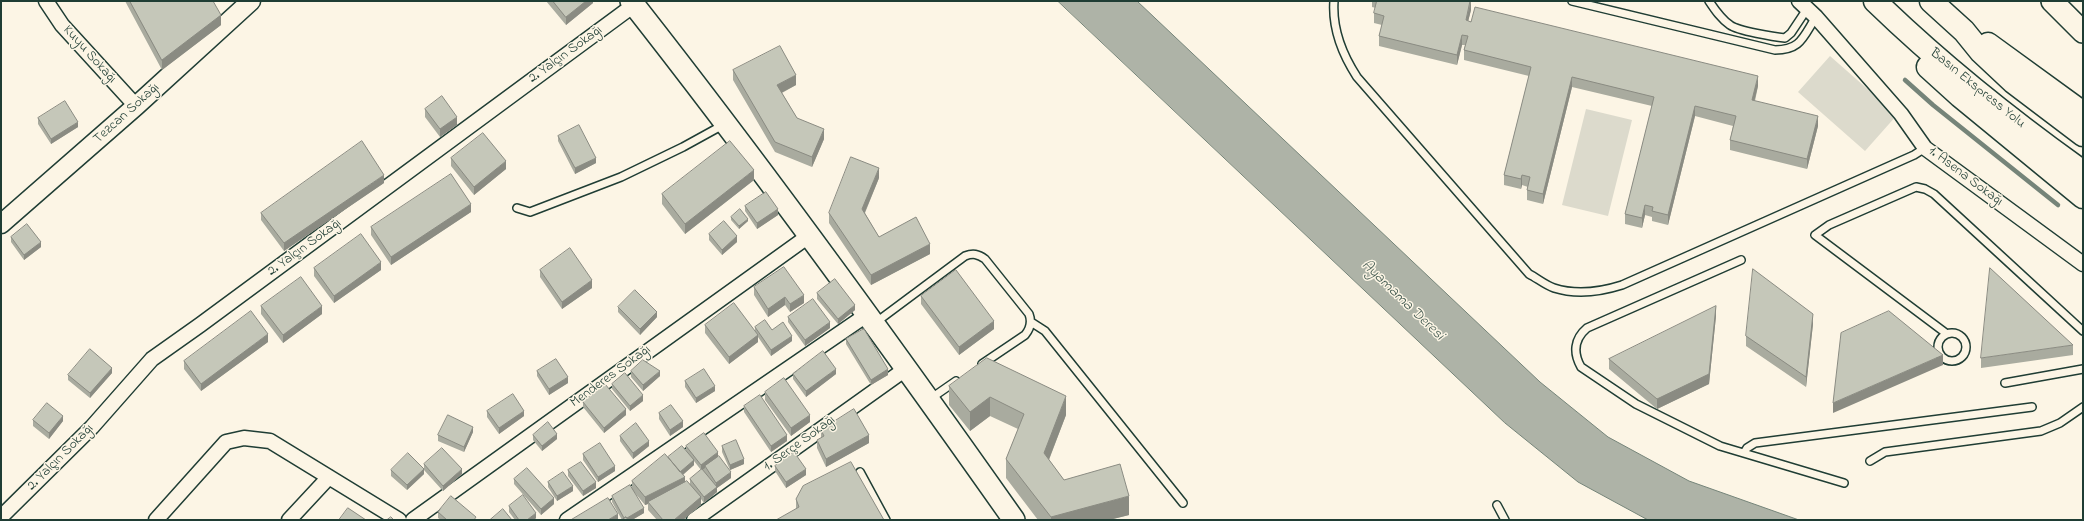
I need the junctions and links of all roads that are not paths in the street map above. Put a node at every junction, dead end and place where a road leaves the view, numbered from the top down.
1 (46, 1) edge
2 (251, 1) edge
3 (1334, 1) edge
4 (1574, 1) edge
5 (1709, 1) edge
6 (1875, 1) edge
7 (1931, 1) edge
8 (2052, 1) edge
9 (2071, 1) edge
10 (632, 3) edge
11 (1807, 9) edge
12 (2083, 13) edge
13 (1900, 25) junction
14 (1964, 31) junction
15 (2083, 32) edge
16 (136, 106) junction
17 (2083, 113) edge
18 (727, 123) junction
19 (2083, 135) edge
20 (1925, 148) junction
21 (2083, 172) edge
22 (2083, 197) edge
23 (517, 208) dead end
24 (1, 224) edge
25 (810, 234) junction
26 (1741, 260) dead end
27 (2083, 264) edge
28 (871, 318) junction
29 (1031, 322) junction
30 (2083, 331) edge
31 (1947, 334) dead end
32 (907, 368) junction
33 (974, 369) edge
34 (2083, 369) edge
35 (961, 378) edge
36 (2005, 383) dead end
37 (929, 399) junction
38 (2032, 407) dead end
39 (2083, 407) edge
40 (1744, 453) junction
41 (1870, 461) dead end
42 (860, 472) dead end
43 (329, 477) junction
44 (1844, 483) dead end
45 (1183, 502) dead end
46 (1497, 506) dead end
47 (382, 516) edge
48 (1, 517) edge
49 (156, 520) edge
50 (290, 520) edge
51 (399, 520) edge
52 (413, 520) edge
53 (567, 520) edge
54 (694, 520) edge
55 (886, 520) edge
56 (1014, 520) edge
57 (1505, 520) edge

1 - 16 street, Kuyu Sokağı
2 - 16 street, Tezcan Sokağı
3 - 20 lane
4 - 11 lane
5 - 11 lane
6 - 13 highway, Basın Ekspress Yolu
7 - 14 highway, Basın Ekspress Yolu
8 - 15 main road
9 - 12 main road
10 - 18 main road
10 - 48 street, 2. Yalçın Sokağı
11 - 20 street, 1. Asena Sokağı
13 - 21 highway, Basın Ekspress Yolu
13 - 22 highway
14 - 17 highway
14 - 19 highway, Basın Ekspress Yolu
16 - 24 street, Tezcan Sokağı
18 - 23 lane
18 - 25 main road
20 - 27 street, 1. Asena Sokağı
25 - 28 main road
25 - 52 street, Menderes Sokağı
26 - 40 lane
28 - 29 lane
28 - 32 main road
28 - 53 street
29 - 33 lane
29 - 45 lane
30 - 31 lane
32 - 37 main road
32 - 54 street, 1. Serçe Sokağı
34 - 36 lane
35 - 37 lane
37 - 56 main road
38 - 40 lane
39 - 41 lane
40 - 44 lane
42 - 55 lane
43 - 47 street
43 - 49 street
43 - 50 street
46 - 57 lane
47 - 51 street

